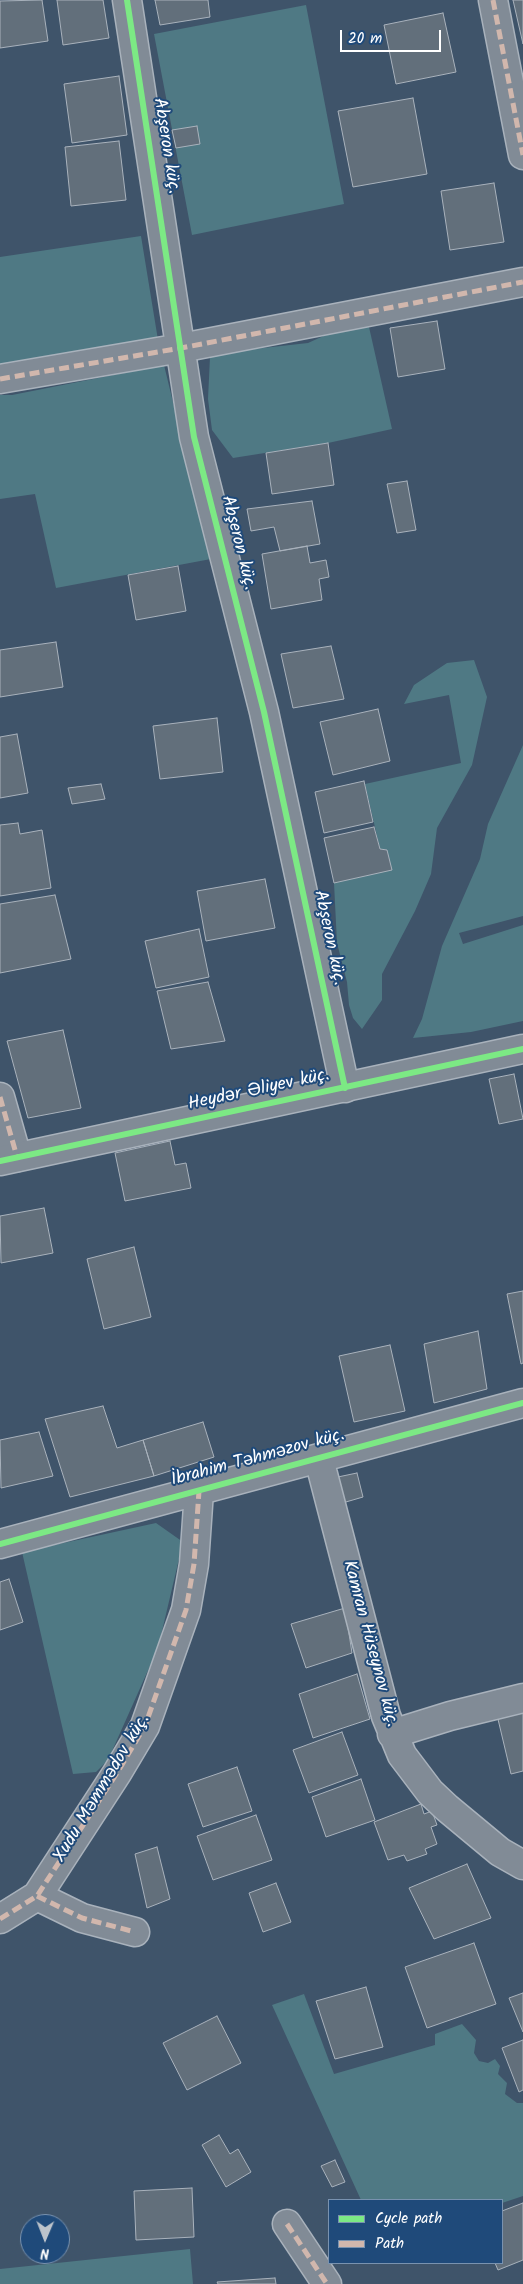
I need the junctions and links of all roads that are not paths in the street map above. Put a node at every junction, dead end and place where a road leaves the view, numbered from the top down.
1 (127, 0) edge
2 (493, 0) edge
3 (523, 155) edge
4 (523, 282) edge
5 (181, 348) junction
6 (0, 380) edge
7 (523, 1049) edge
8 (344, 1088) junction
9 (0, 1097) edge
10 (8, 1159) edge
11 (523, 1403) edge
12 (319, 1459) junction
13 (199, 1490) junction
14 (0, 1544) edge
15 (523, 1698) edge
16 (392, 1734) junction
17 (523, 1865) edge
18 (37, 1896) junction
19 (0, 1919) edge
20 (135, 1932) dead end
21 (287, 2224) dead end
22 (327, 2284) edge

1 - 5 street, Abşeron küç.
2 - 3 street
4 - 5 street
5 - 6 street
5 - 8 street, Abşeron küç.
7 - 8 street, Heydər Əliyev küç.
8 - 10 street, Heydər Əliyev küç.
9 - 10 street
11 - 12 street, İbrahim Təhməzov küç.
12 - 13 street, İbrahim Təhməzov küç.
12 - 16 street, Kamran Hüseynov küç.
13 - 14 street, İbrahim Təhməzov küç.
13 - 18 street, Xudu Məmmədov küç.
15 - 16 street
16 - 17 street, Kamran Hüseynov küç.
18 - 19 street, Xudu Məmmədov küç.
18 - 20 street
21 - 22 street

